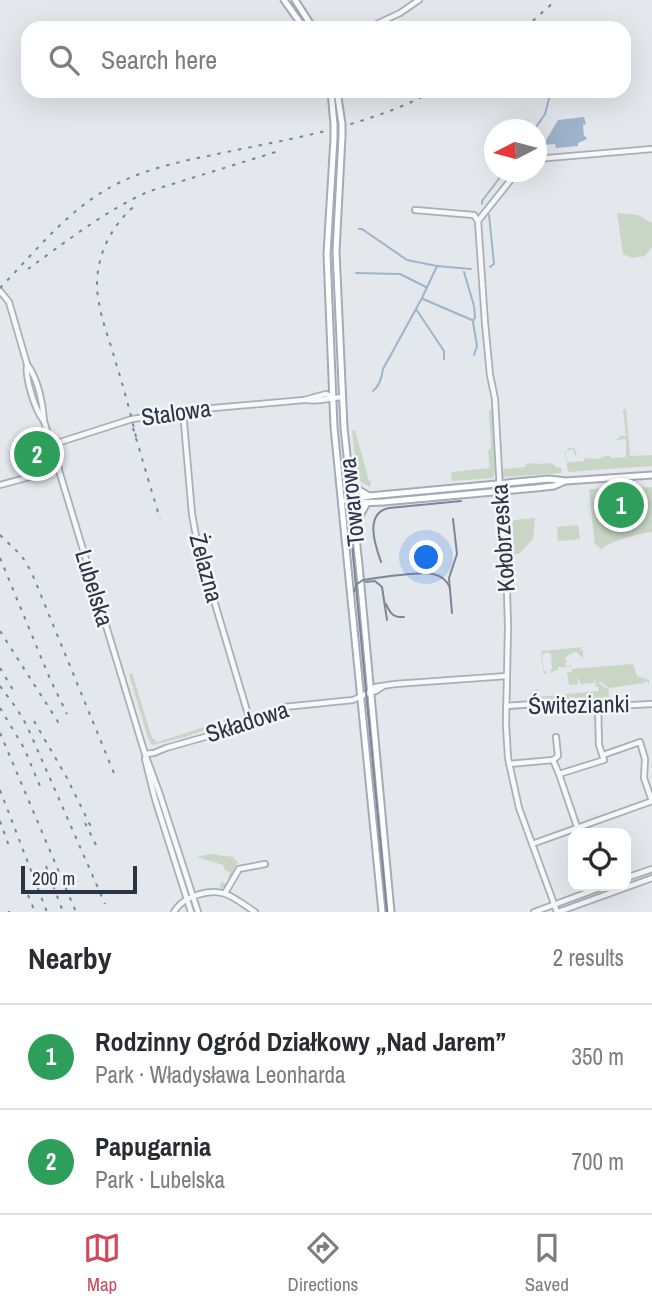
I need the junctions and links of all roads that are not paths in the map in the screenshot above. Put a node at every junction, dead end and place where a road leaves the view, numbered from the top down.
1 (284, 0) edge
2 (295, 0) edge
3 (419, 0) edge
4 (299, 21) edge
5 (308, 21) edge
6 (383, 21) edge
7 (332, 98) edge
8 (338, 98) edge
9 (652, 149) edge
10 (547, 158) edge
11 (509, 182) edge
12 (330, 201) junction
13 (338, 204) junction
14 (415, 210) dead end
15 (478, 221) junction
16 (0, 291) edge
17 (332, 383) junction
18 (326, 397) junction
19 (333, 397) junction
20 (342, 397) junction
21 (183, 411) junction
22 (334, 411) junction
23 (51, 445) junction
24 (59, 469) junction
25 (652, 475) edge
26 (349, 484) junction
27 (0, 485) edge
28 (500, 487) junction
29 (368, 499) junction
30 (351, 500) junction
31 (342, 501) junction
32 (354, 526) junction
33 (507, 676) junction
34 (370, 692) junction
35 (360, 697) junction
36 (652, 704) edge
37 (598, 705) junction
38 (506, 706) junction
39 (250, 721) junction
40 (556, 737) dead end
41 (145, 754) junction
42 (603, 755) junction
43 (553, 760) junction
44 (509, 764) junction
45 (558, 775) junction
46 (652, 801) edge
47 (577, 827) junction
48 (532, 844) junction
49 (265, 864) dead end
50 (652, 869) edge
51 (631, 876) edge
52 (652, 878) edge
53 (631, 884) edge
54 (591, 891) edge
55 (611, 891) edge
56 (225, 893) junction
57 (190, 898) junction
58 (554, 904) junction
59 (174, 912) edge
60 (191, 912) edge
61 (198, 912) edge
62 (255, 912) edge
63 (382, 912) edge
64 (391, 912) edge
65 (534, 912) edge
66 (557, 912) edge

1 - 4 main road
2 - 5 main road
3 - 6 street
7 - 12 main road, Towarowa, bridge
8 - 13 main road, Towarowa, bridge
9 - 10 street
11 - 15 street
12 - 13 main road
12 - 17 main road, Towarowa
13 - 20 main road, Towarowa
14 - 15 street
15 - 28 street, Kołobrzeska
16 - 23 street, Lubelska
17 - 18 street
17 - 19 main road, Towarowa
18 - 19 street
18 - 21 street, Stalowa
18 - 22 street
19 - 20 street
19 - 22 main road, Towarowa
20 - 26 main road, Towarowa
21 - 23 street, Stalowa
21 - 39 street, Żelazna
22 - 31 main road, Towarowa
23 - 24 street, Lubelska
24 - 27 street
24 - 41 street, Lubelska
25 - 28 main road
26 - 29 main road
26 - 30 main road, Towarowa
28 - 29 main road
28 - 33 street, Kołobrzeska
29 - 30 main road
29 - 32 main road
30 - 31 main road
30 - 32 main road, Towarowa
31 - 35 main road, Towarowa
32 - 34 main road, Towarowa
33 - 34 street, Składowa
33 - 38 street, Kołobrzeska
34 - 35 street, Składowa
34 - 64 main road, Towarowa
35 - 39 street, Składowa
35 - 63 main road, Towarowa
36 - 37 street, Świtezianki
37 - 38 street, Świtezianki
37 - 42 street
38 - 44 street, Kołobrzeska
39 - 41 street, Składowa
40 - 43 street
41 - 57 street, Lubelska
42 - 45 street
42 - 46 street
43 - 44 street
43 - 45 street
44 - 48 street, Kołobrzeska
45 - 47 street
46 - 47 street
47 - 48 street
48 - 58 street, Kołobrzeska
49 - 56 street
50 - 51 street
52 - 53 street
54 - 58 street
55 - 66 street
56 - 57 street
56 - 62 street
57 - 59 street
57 - 60 street, Lubelska
57 - 61 street, Lubelska
58 - 65 street
58 - 66 street, Kołobrzeska

